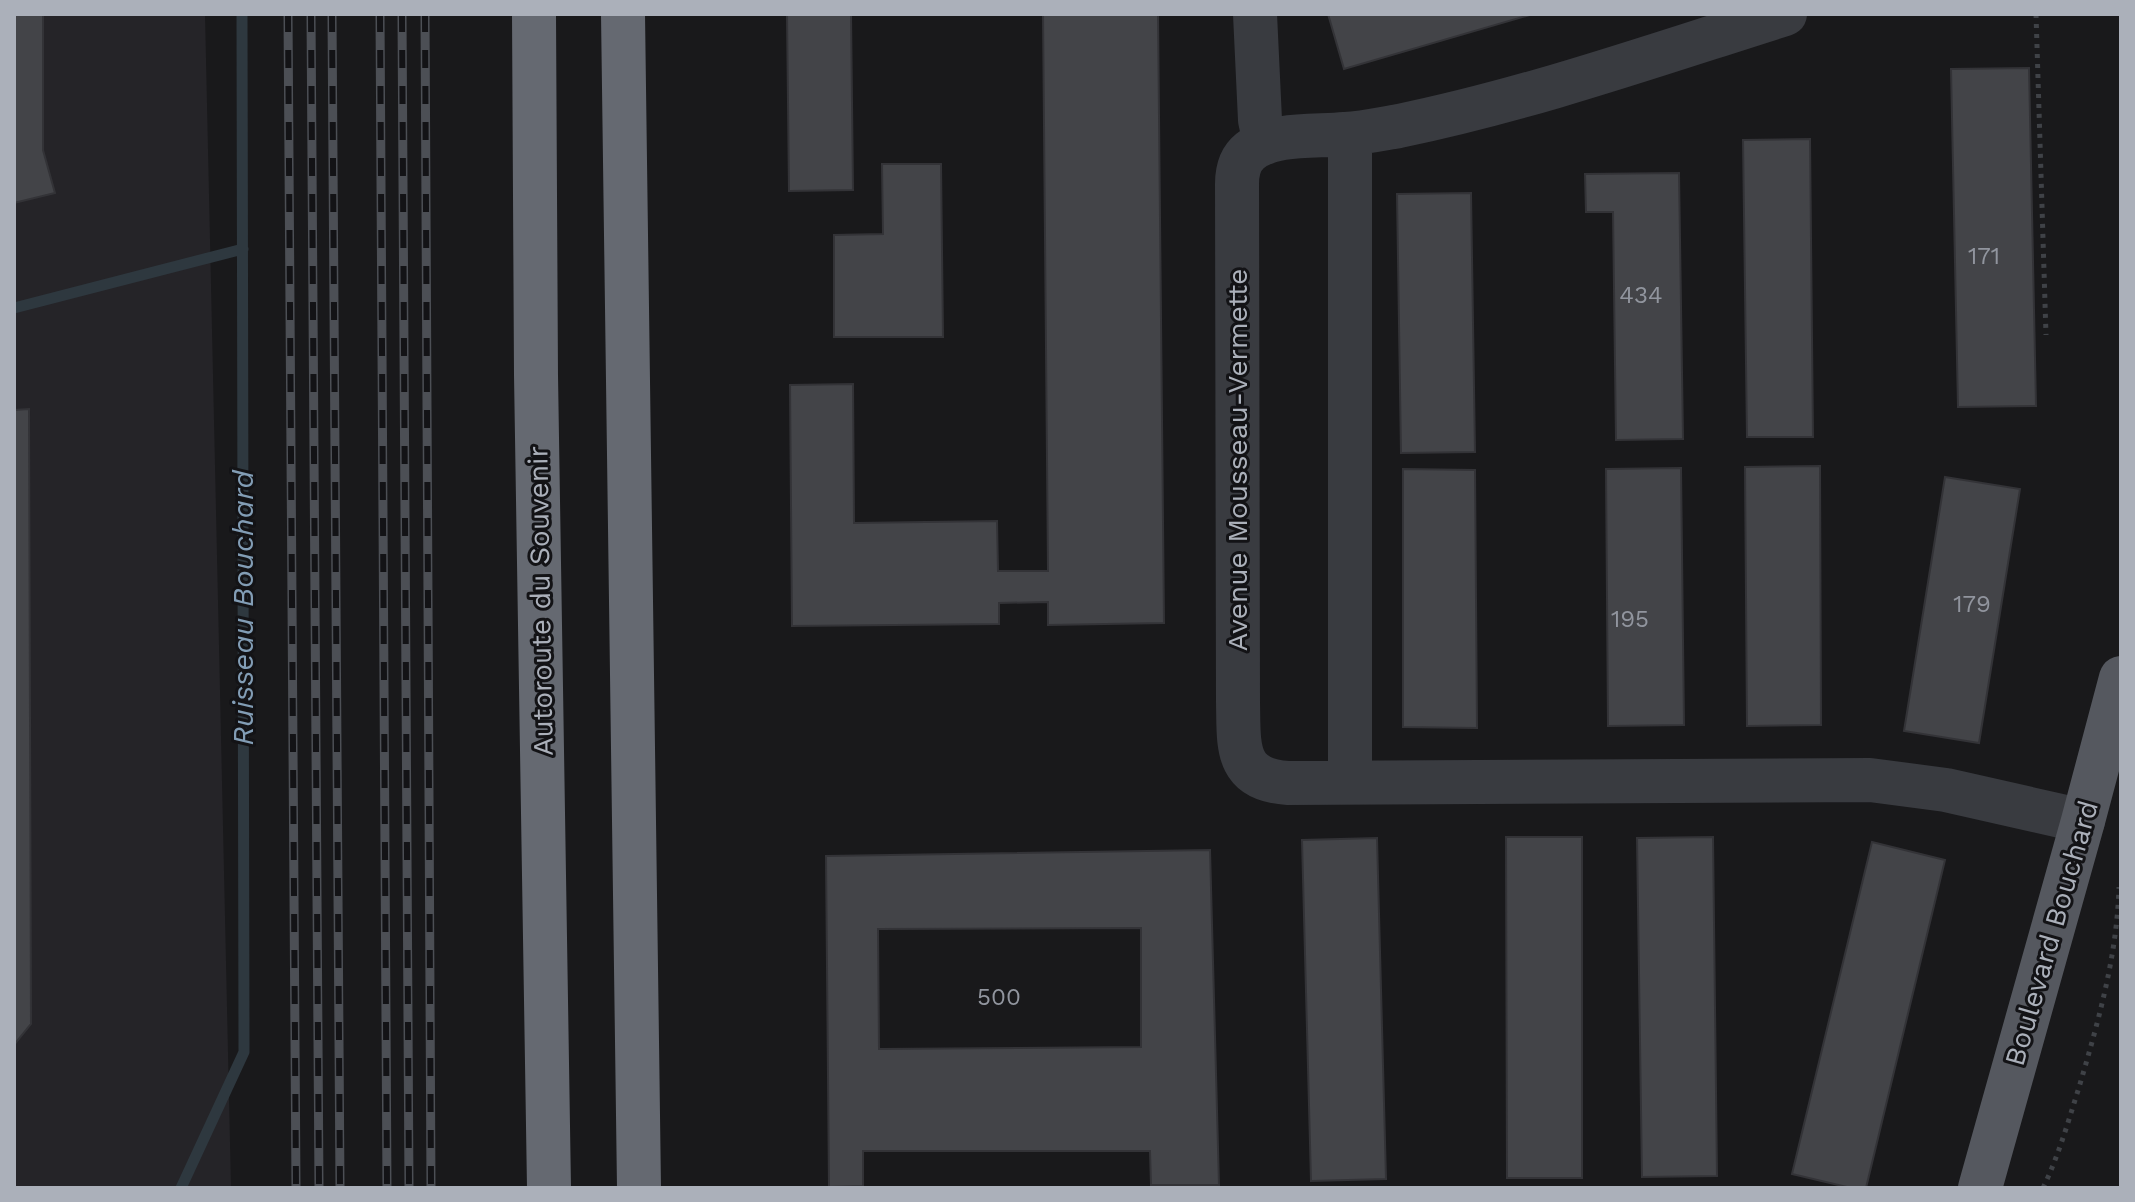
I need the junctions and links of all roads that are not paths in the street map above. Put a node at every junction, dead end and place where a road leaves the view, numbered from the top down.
1 (534, 14) edge
2 (623, 14) edge
3 (1255, 14) edge
4 (1785, 14) edge
5 (1350, 134) junction
6 (1265, 143) junction
7 (2121, 678) edge
8 (1350, 782) junction
9 (2083, 821) junction
10 (549, 1188) edge
11 (639, 1188) edge
12 (1980, 1188) edge

1 - 10 highway, Autoroute du Souvenir
2 - 11 highway
3 - 6 street
4 - 5 street
5 - 6 street
5 - 8 street
6 - 8 street, Avenue Mousseau-Vermette
7 - 9 main road, Boulevard Bouchard
8 - 9 street, Avenue Mousseau-Vermette
9 - 12 main road, Boulevard Bouchard

